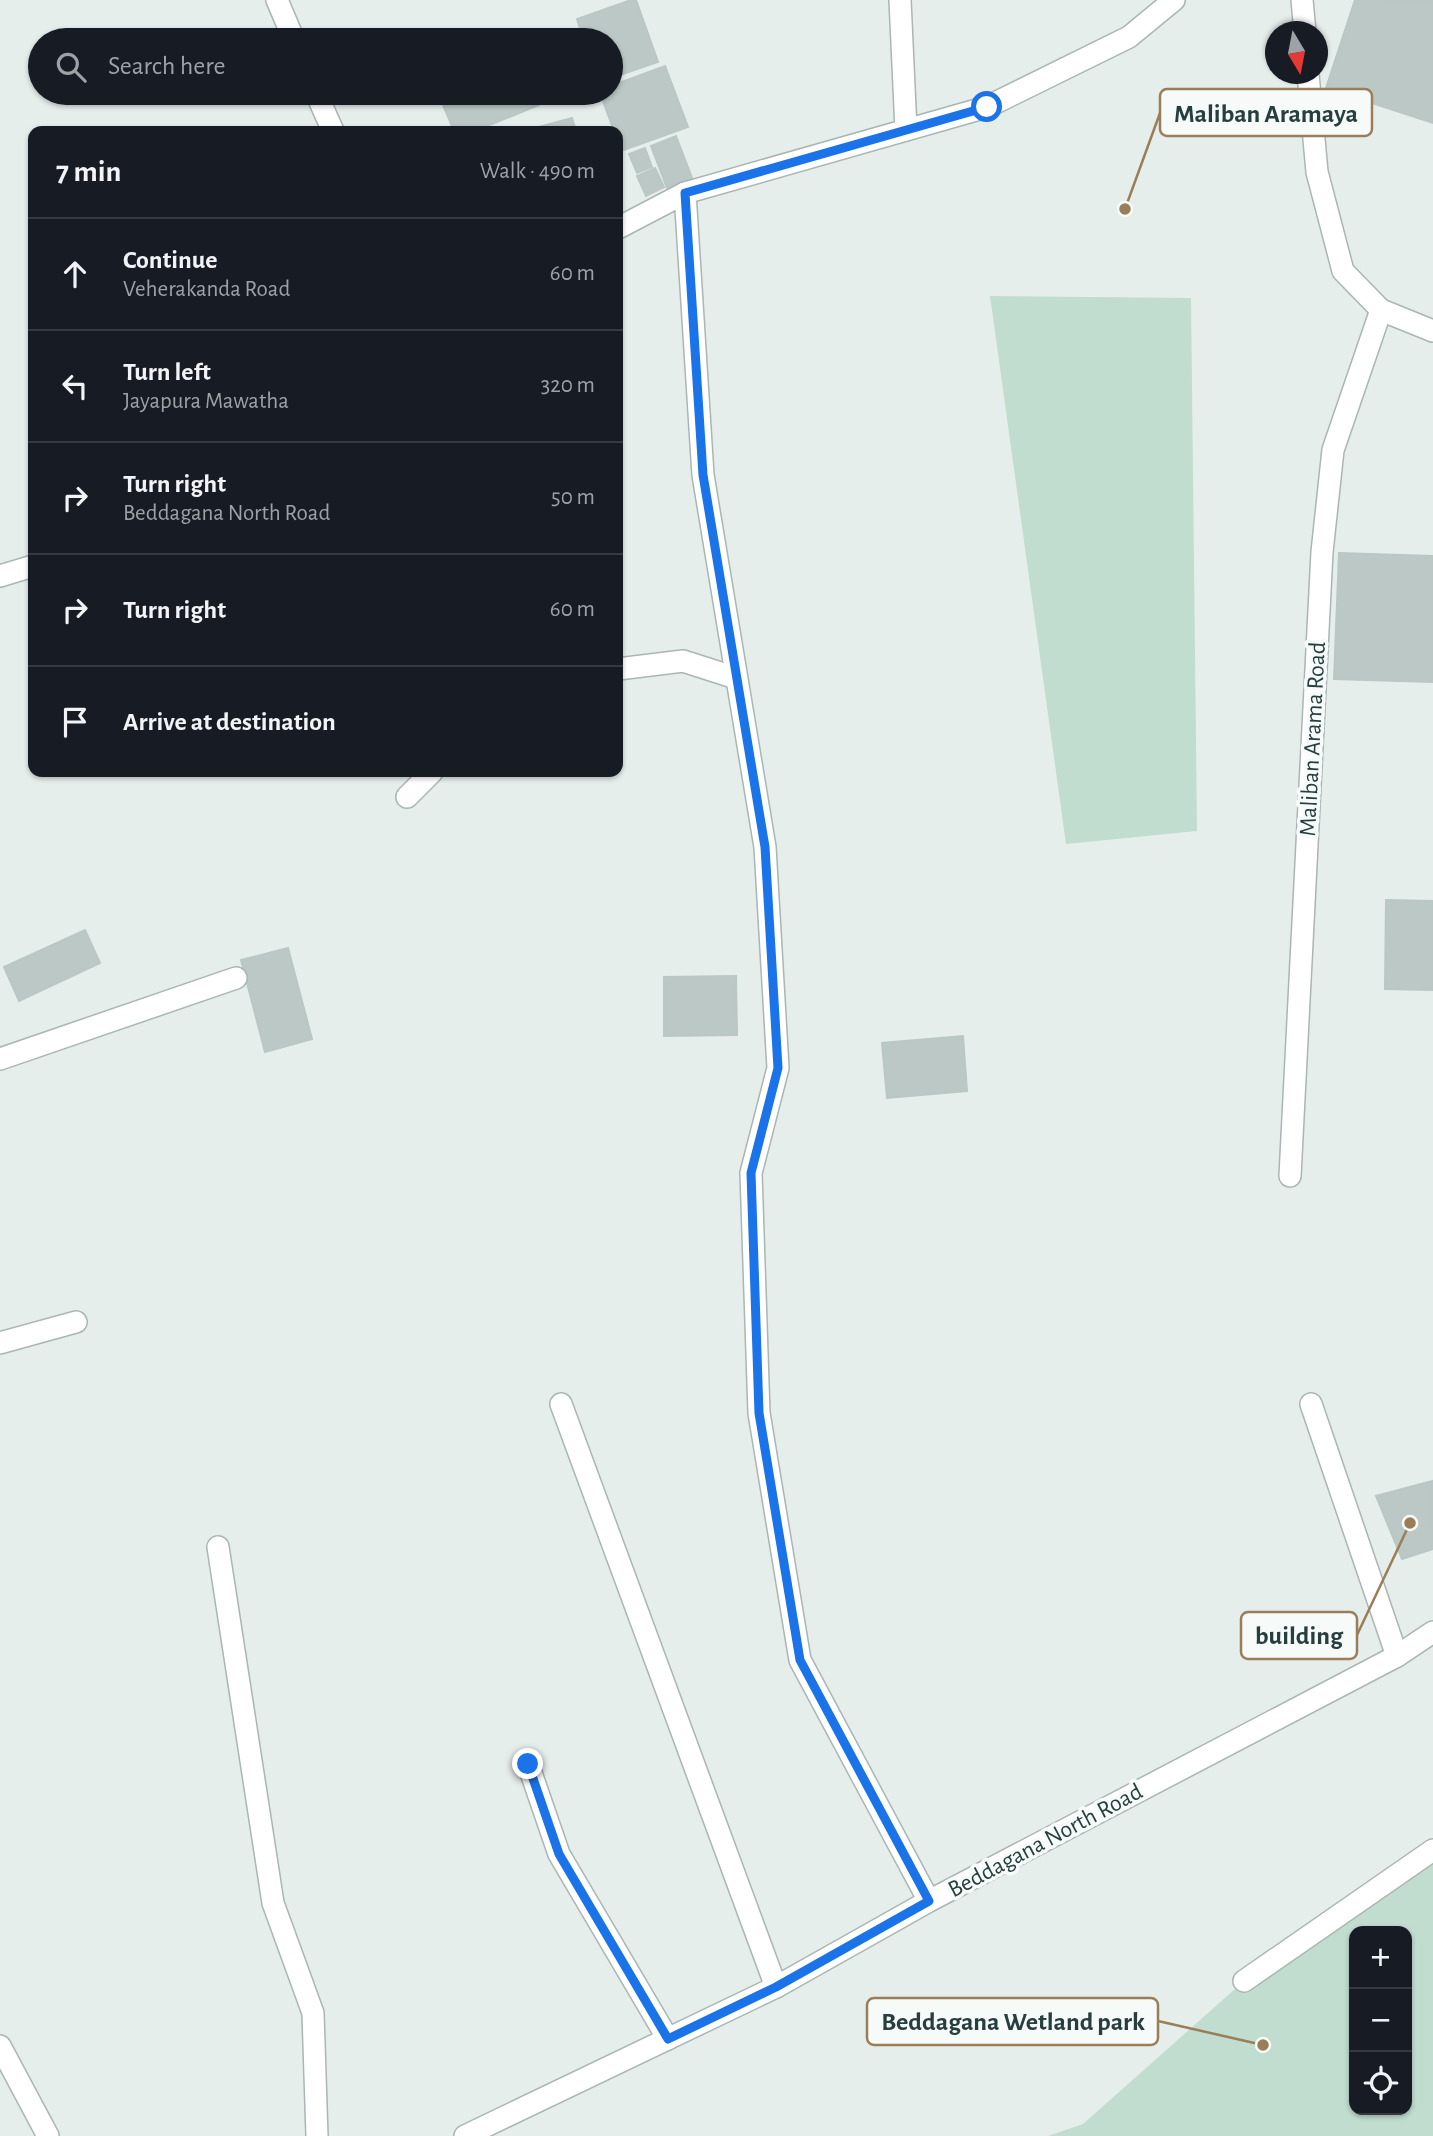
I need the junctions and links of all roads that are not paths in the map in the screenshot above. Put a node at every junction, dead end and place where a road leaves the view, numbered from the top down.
1 (276, 0) edge
2 (900, 0) edge
3 (1174, 0) edge
4 (1302, 0) edge
5 (1304, 21) edge
6 (289, 28) edge
7 (1309, 84) edge
8 (321, 105) edge
9 (331, 126) edge
10 (906, 130) junction
11 (685, 193) junction
12 (623, 225) edge
13 (1381, 310) junction
14 (1433, 331) edge
15 (28, 568) edge
16 (0, 576) edge
17 (623, 668) edge
18 (736, 678) junction
19 (427, 777) edge
20 (407, 797) dead end
21 (236, 978) dead end
22 (0, 1059) edge
23 (1290, 1176) dead end
24 (76, 1322) dead end
25 (0, 1343) edge
26 (561, 1404) dead end
27 (1311, 1404) dead end
28 (218, 1547) dead end
29 (1433, 1632) edge
30 (1397, 1656) junction
31 (528, 1764) dead end
32 (1433, 1850) edge
33 (929, 1901) junction
34 (1244, 1981) dead end
35 (776, 1987) junction
36 (668, 2039) junction
37 (0, 2046) edge
38 (48, 2136) edge
39 (317, 2136) edge
40 (465, 2136) edge

1 - 6 street
2 - 10 street
3 - 10 street
4 - 5 street
7 - 13 street
8 - 9 street
10 - 11 street
11 - 12 street
11 - 18 street
13 - 14 street
13 - 23 street, Maliban Arama Road
15 - 16 street
17 - 18 street
18 - 33 street
19 - 20 street
21 - 22 street
24 - 25 street
26 - 35 street
27 - 30 street
28 - 39 street
29 - 30 street, Beddagana North Road
30 - 33 street, Beddagana North Road
31 - 36 street
32 - 34 street
33 - 35 street, Beddagana North Road
35 - 36 street, Beddagana North Road
36 - 40 street, Beddagana North Road
37 - 38 street

